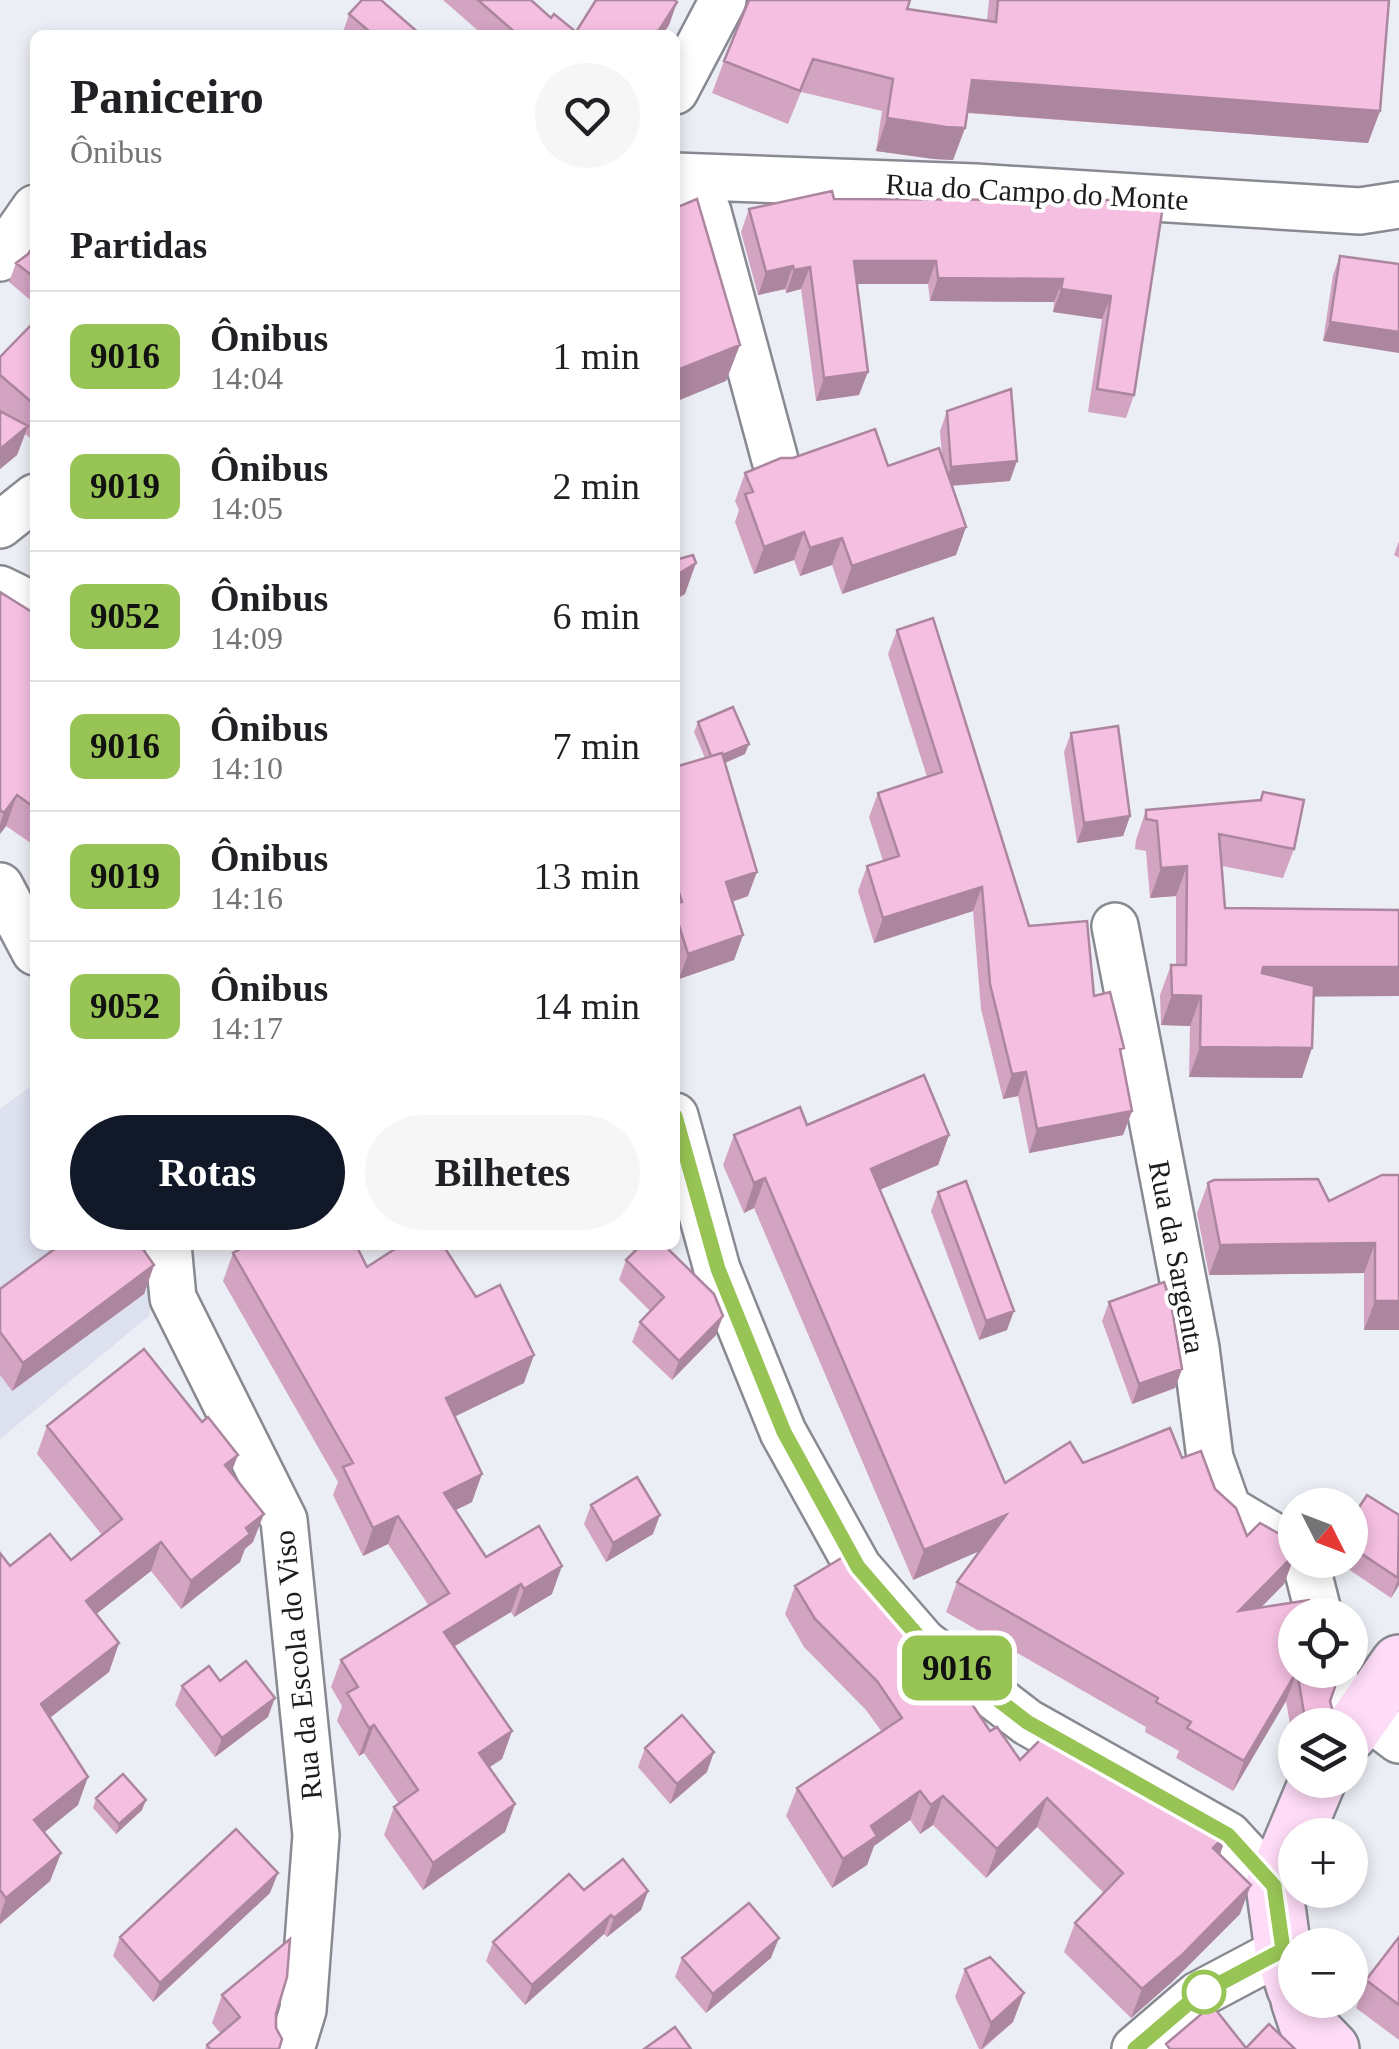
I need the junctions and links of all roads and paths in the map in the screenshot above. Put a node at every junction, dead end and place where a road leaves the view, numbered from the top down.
1 (723, 0) edge
2 (680, 82) edge
3 (680, 178) edge
4 (680, 183) edge
5 (1399, 206) edge
6 (30, 215) edge
7 (0, 258) edge
8 (774, 460) edge
9 (30, 500) edge
10 (0, 525) edge
11 (0, 589) edge
12 (30, 604) edge
13 (0, 886) edge
14 (1115, 926) dead end
15 (30, 943) edge
16 (680, 1134) edge
17 (168, 1250) edge
18 (1278, 1539) edge
19 (1399, 1664) edge
20 (1338, 1688) edge
21 (1371, 1729) edge
22 (1311, 1798) edge
23 (1274, 1886) junction
24 (1282, 1928) edge
25 (1278, 1981) edge
26 (1305, 2018) edge
27 (291, 2049) edge
28 (1135, 2049) edge
29 (1330, 2049) edge

1 - 2 street
3 - 5 street, Rua do Campo do Monte
4 - 8 street
6 - 7 street
9 - 10 street
11 - 12 street
13 - 15 street
14 - 18 street, Rua da Sargenta
16 - 23 street
17 - 27 street, Rua da Escola do Viso
19 - 21 street
20 - 21 street
22 - 23 street
23 - 24 street
25 - 28 street
26 - 29 street

